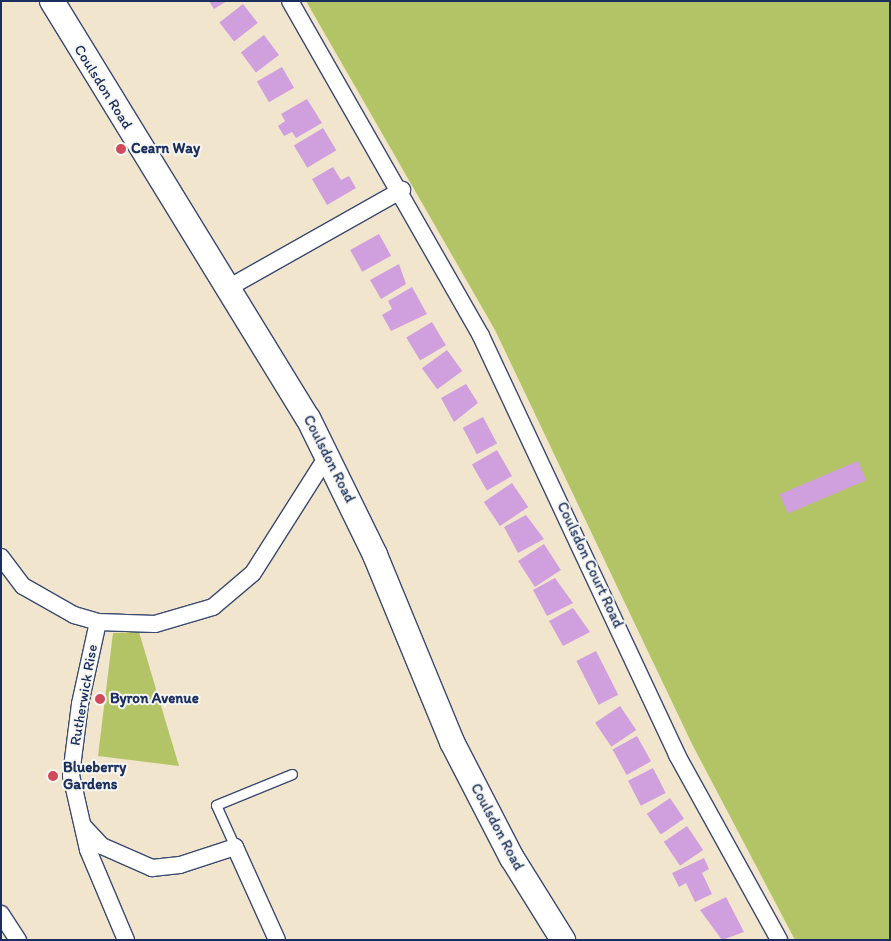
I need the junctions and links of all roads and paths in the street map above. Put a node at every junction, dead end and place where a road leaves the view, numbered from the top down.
1 (52, 1) edge
2 (290, 1) edge
3 (402, 190) junction
4 (228, 288) junction
5 (328, 455) junction
6 (1, 557) edge
7 (98, 622) junction
8 (292, 774) dead end
9 (83, 825) junction
10 (235, 848) junction
11 (1, 914) edge
12 (18, 940) edge
13 (126, 940) edge
14 (277, 940) edge
15 (562, 940) edge
16 (780, 940) edge

1 - 4 main road, Coulsdon Road
2 - 3 street
3 - 4 street
3 - 16 street, Coulsdon Court Road
4 - 5 main road, Coulsdon Road
5 - 7 street
5 - 15 main road, Coulsdon Road
6 - 7 street
7 - 9 street, Rutherwick Rise
8 - 10 lane
9 - 10 street
9 - 13 street, Rutherwick Rise
10 - 14 street
11 - 12 street

